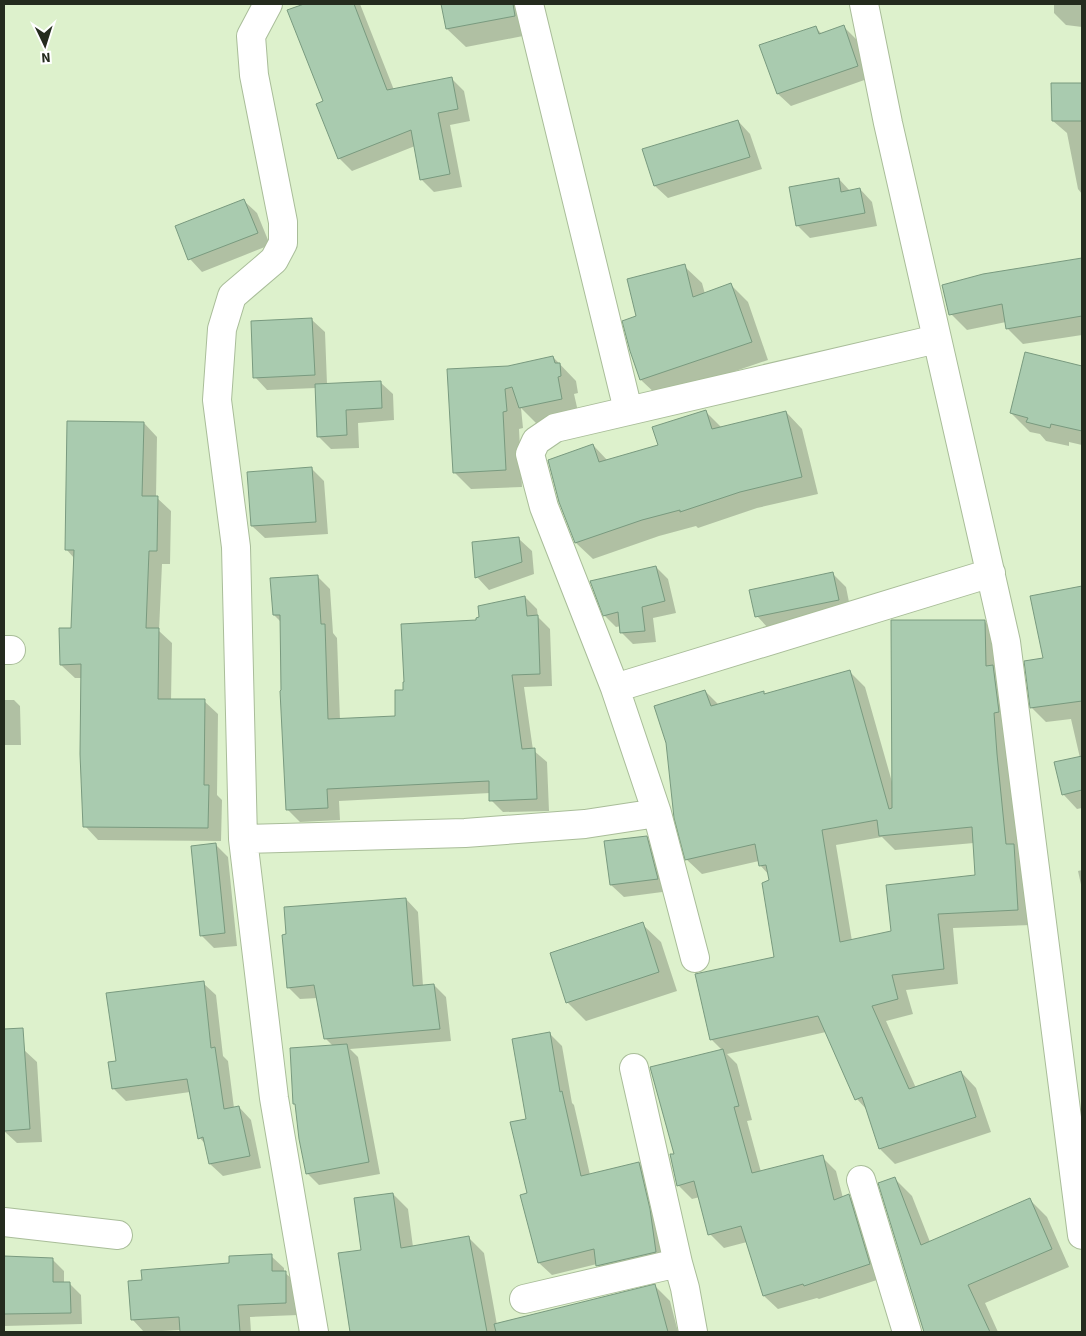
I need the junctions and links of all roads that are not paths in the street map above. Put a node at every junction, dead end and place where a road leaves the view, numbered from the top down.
1 (268, 4) edge
2 (529, 4) edge
3 (864, 4) edge
4 (937, 339) junction
5 (628, 410) junction
6 (991, 573) junction
7 (614, 688) junction
8 (657, 813) junction
9 (243, 839) junction
10 (695, 958) dead end
11 (634, 1068) dead end
12 (861, 1180) dead end
13 (4, 1222) edge
14 (118, 1235) dead end
15 (1082, 1235) edge
16 (678, 1264) junction
17 (524, 1299) dead end
18 (314, 1332) edge
19 (693, 1332) edge
20 (907, 1332) edge

1 - 9 street
2 - 5 street
3 - 4 street
4 - 5 street
4 - 6 street
5 - 7 street
6 - 7 street
6 - 15 street
7 - 8 street
8 - 9 street
8 - 10 street
9 - 18 street
11 - 16 street
12 - 20 street
13 - 14 street
16 - 17 street
16 - 19 street

